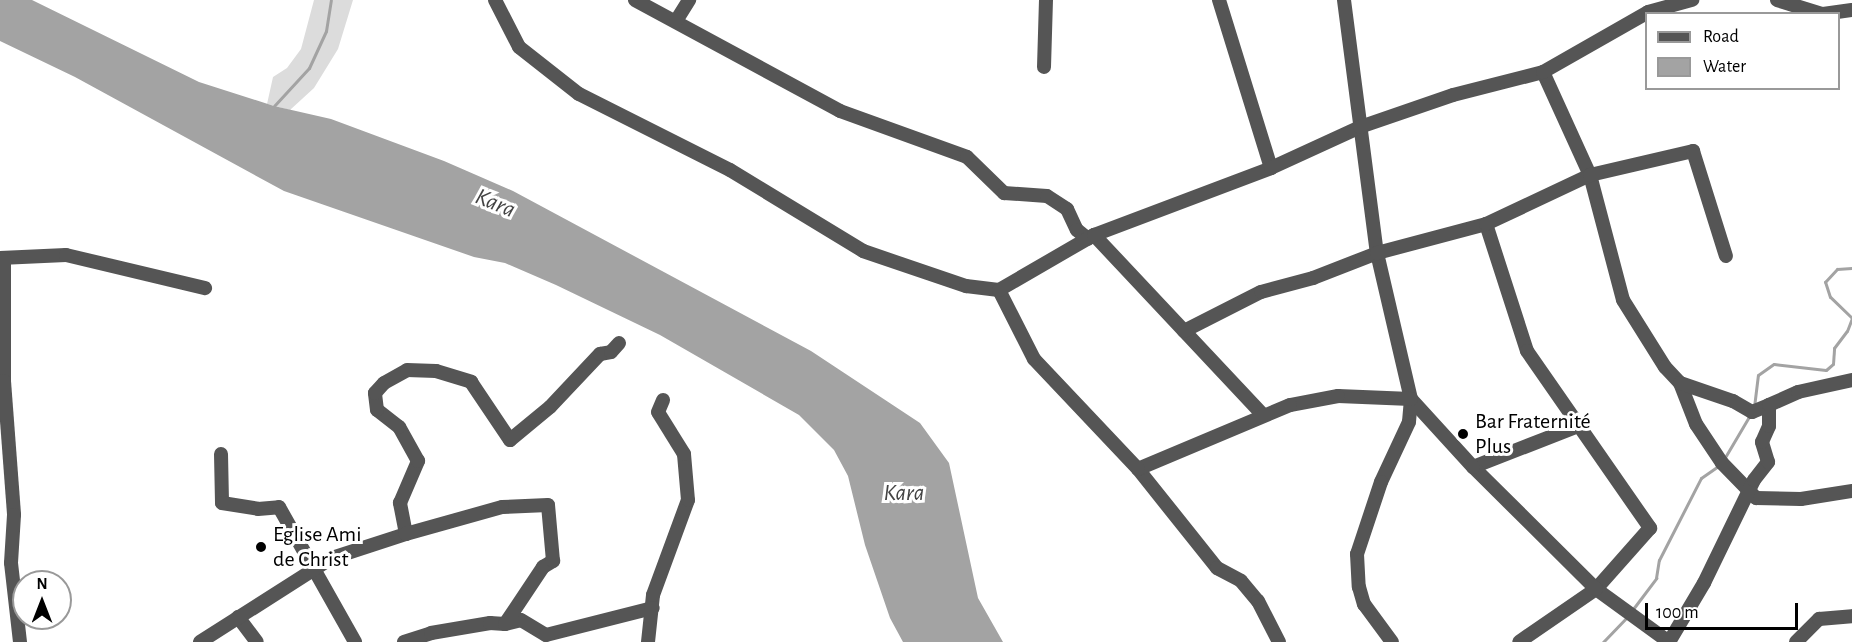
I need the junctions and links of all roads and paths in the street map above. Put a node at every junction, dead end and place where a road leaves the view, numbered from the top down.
1 (495, 0) edge
2 (635, 0) edge
3 (689, 0) edge
4 (1046, 0) edge
5 (1219, 0) edge
6 (1344, 0) edge
7 (1692, 0) edge
8 (1777, 0) edge
9 (1646, 6) edge
10 (1852, 10) edge
11 (1816, 12) edge
12 (1837, 12) edge
13 (676, 21) junction
14 (1044, 67) dead end
15 (1543, 72) junction
16 (1360, 127) junction
17 (1271, 168) junction
18 (1590, 176) junction
19 (1486, 224) junction
20 (1091, 237) junction
21 (1377, 253) junction
22 (1725, 256) dead end
23 (2, 258) edge
24 (205, 288) dead end
25 (999, 290) junction
26 (1184, 331) junction
27 (619, 343) dead end
28 (1852, 380) edge
29 (1680, 382) junction
30 (1411, 399) junction
31 (663, 400) dead end
32 (1769, 405) junction
33 (1262, 414) junction
34 (1578, 426) junction
35 (222, 454) dead end
36 (1473, 467) junction
37 (1138, 469) junction
38 (1852, 491) edge
39 (1748, 493) junction
40 (7, 515) edge
41 (406, 534) junction
42 (312, 569) junction
43 (12, 572) edge
44 (1596, 589) junction
45 (653, 608) junction
46 (1852, 616) edge
47 (238, 617) junction
48 (505, 624) junction
49 (544, 639) edge
50 (200, 642) edge
51 (257, 642) edge
52 (355, 642) edge
53 (404, 642) edge
54 (648, 642) edge
55 (1279, 642) edge
56 (1392, 642) edge
57 (1519, 642) edge
58 (1669, 642) edge
59 (1796, 642) edge

1 - 25 street
2 - 13 street
3 - 13 street
4 - 14 street
5 - 17 street
6 - 16 street
7 - 9 street
8 - 11 street
9 - 15 street
10 - 12 street
13 - 20 street
15 - 16 street
15 - 18 street
16 - 17 street
16 - 21 street
17 - 20 street
18 - 19 street
18 - 22 street
18 - 29 street
19 - 21 street
19 - 34 street
20 - 25 street
20 - 26 street
21 - 26 street
21 - 30 street
23 - 24 street
23 - 40 street
25 - 37 street
26 - 33 street
27 - 41 street
28 - 32 street
29 - 32 street
29 - 39 street
30 - 33 street
30 - 36 street
30 - 56 street
31 - 45 street
32 - 39 street
33 - 37 street
34 - 36 street
34 - 44 street
35 - 42 street
36 - 44 street
37 - 55 street
38 - 39 street
39 - 58 street
40 - 43 street
41 - 42 street
41 - 48 street
42 - 47 street
42 - 52 street
44 - 57 street
44 - 58 street
45 - 49 street
45 - 54 street
46 - 59 street
47 - 50 street
47 - 51 street
48 - 49 street
48 - 53 street

